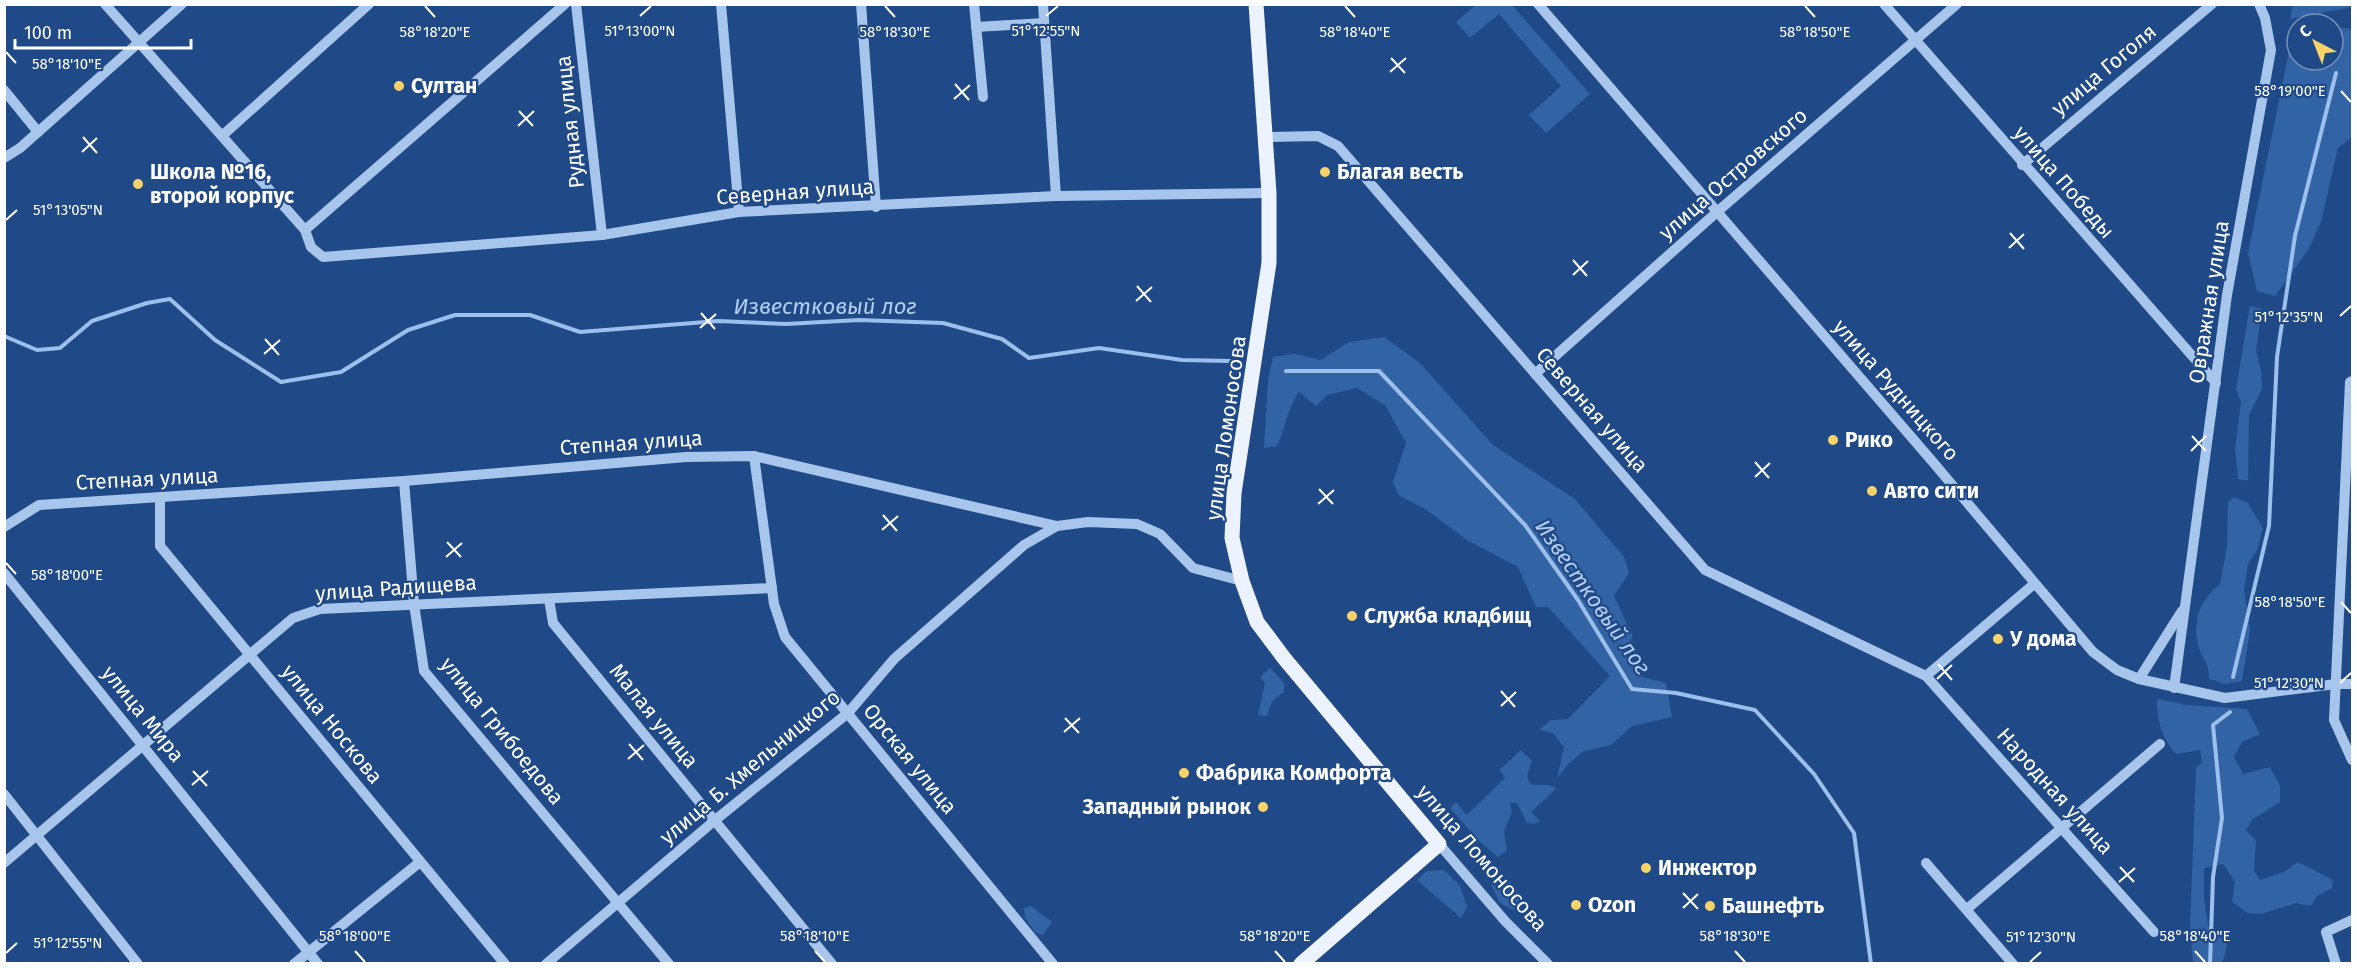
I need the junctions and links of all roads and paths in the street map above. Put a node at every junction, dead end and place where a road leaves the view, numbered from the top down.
1 (105, 4) edge
2 (182, 4) edge
3 (369, 4) edge
4 (565, 4) edge
5 (576, 4) edge
6 (721, 4) edge
7 (861, 4) edge
8 (974, 4) edge
9 (1043, 4) edge
10 (1256, 4) edge
11 (1538, 4) edge
12 (1884, 4) edge
13 (1957, 4) edge
14 (2211, 4) edge
15 (2259, 4) edge
16 (1044, 23) junction
17 (976, 27) junction
18 (1916, 42) junction
19 (138, 43) junction
20 (4, 90) edge
21 (983, 97) dead end
22 (38, 132) junction
23 (223, 135) junction
24 (1266, 137) junction
25 (4, 158) edge
26 (2022, 165) junction
27 (1269, 193) junction
28 (1056, 196) junction
29 (876, 207) junction
30 (739, 212) junction
31 (1717, 212) junction
32 (306, 230) junction
33 (602, 235) junction
34 (1535, 374) junction
35 (2352, 381) edge
36 (2216, 382) junction
37 (754, 456) junction
38 (404, 481) junction
39 (160, 498) junction
40 (1057, 526) junction
41 (4, 527) edge
42 (4, 573) edge
43 (1242, 581) junction
44 (2034, 584) junction
45 (772, 588) junction
46 (549, 599) junction
47 (414, 604) junction
48 (2184, 608) junction
49 (249, 655) junction
50 (1926, 676) junction
51 (2139, 679) junction
52 (2336, 684) junction
53 (2352, 684) edge
54 (2174, 688) junction
55 (848, 713) junction
56 (2160, 744) dead end
57 (144, 747) junction
58 (2352, 760) edge
59 (4, 794) edge
60 (714, 821) junction
61 (2062, 828) junction
62 (38, 836) junction
63 (1439, 844) junction
64 (420, 862) junction
65 (4, 863) edge
66 (1926, 863) dead end
67 (619, 903) junction
68 (1967, 909) junction
69 (2352, 920) edge
70 (2154, 933) dead end
71 (309, 951) junction
72 (138, 963) edge
73 (294, 963) edge
74 (318, 963) edge
75 (505, 963) edge
76 (546, 963) edge
77 (669, 963) edge
78 (832, 963) edge
79 (1053, 963) edge
80 (1301, 963) edge
81 (1548, 963) edge
82 (2013, 963) edge
83 (2336, 963) edge

1 - 19 street, Северная улица
2 - 19 street
3 - 23 street
4 - 32 street
5 - 33 street, Рудная улица
6 - 30 street
7 - 29 street
8 - 17 street
9 - 16 street
10 - 24 main road, улица Ломоносова
11 - 31 street, улица Рудницкого
12 - 18 street, улица Победы
13 - 18 street, улица Островского
14 - 26 street, улица Гоголя
15 - 36 street, Овражная улица
16 - 17 street
16 - 28 street
17 - 21 street
18 - 26 street, улица Победы
18 - 31 street, улица Островского
19 - 22 street
19 - 23 street, Северная улица
20 - 22 street
22 - 25 street
23 - 32 street, Северная улица
24 - 27 main road, улица Ломоносова
24 - 34 street, Северная улица
26 - 36 street, улица Победы
27 - 28 street, Северная улица
27 - 43 main road, улица Ломоносова
28 - 29 street, Северная улица
29 - 30 street, Северная улица
30 - 33 street, Северная улица
31 - 34 street, улица Островского
31 - 44 street, улица Рудницкого
32 - 33 street, Северная улица
34 - 50 street, Северная улица
35 - 52 street
36 - 48 street, Овражная улица
37 - 38 street, Степная улица
37 - 40 street, Степная улица
37 - 45 street, Орская улица
38 - 39 street, Степная улица
38 - 47 street, улица Грибоедова
39 - 41 street, Степная улица
39 - 49 street, улица Носкова
40 - 43 street, Степная улица
40 - 55 street, улица Б. Хмельницкого
42 - 57 street, улица Мира
43 - 63 main road, улица Ломоносова
44 - 50 street
44 - 51 street, улица Рудницкого
45 - 46 street, улица Радищева
45 - 55 street, Орская улица
46 - 47 street, улица Радищева
46 - 60 street, Малая улица
47 - 49 street, улица Радищева
47 - 67 street, улица Грибоедова
48 - 51 street, Овражная улица
48 - 54 street, Овражная улица
49 - 57 street, улица Радищева
49 - 64 street, улица Носкова
50 - 61 street, Народная улица
51 - 54 street, улица Рудницкого
52 - 53 street, улица Рудницкого
52 - 54 street, улица Рудницкого
52 - 58 street
55 - 60 street, улица Б. Хмельницкого
55 - 79 street, Орская улица
56 - 61 street
57 - 62 street, улица Радищева
57 - 71 street, улица Мира
59 - 62 street
60 - 67 street, улица Б. Хмельницкого
60 - 78 street, Малая улица
61 - 68 street
61 - 70 street, Народная улица
62 - 65 street, улица Радищева
62 - 72 street
63 - 80 main road
63 - 81 street, улица Ломоносова
64 - 71 street
64 - 75 street, улица Носкова
66 - 68 street
67 - 76 street, улица Б. Хмельницкого
67 - 77 street, улица Грибоедова
68 - 82 street
69 - 83 street
71 - 73 street
71 - 74 street, улица Мира

